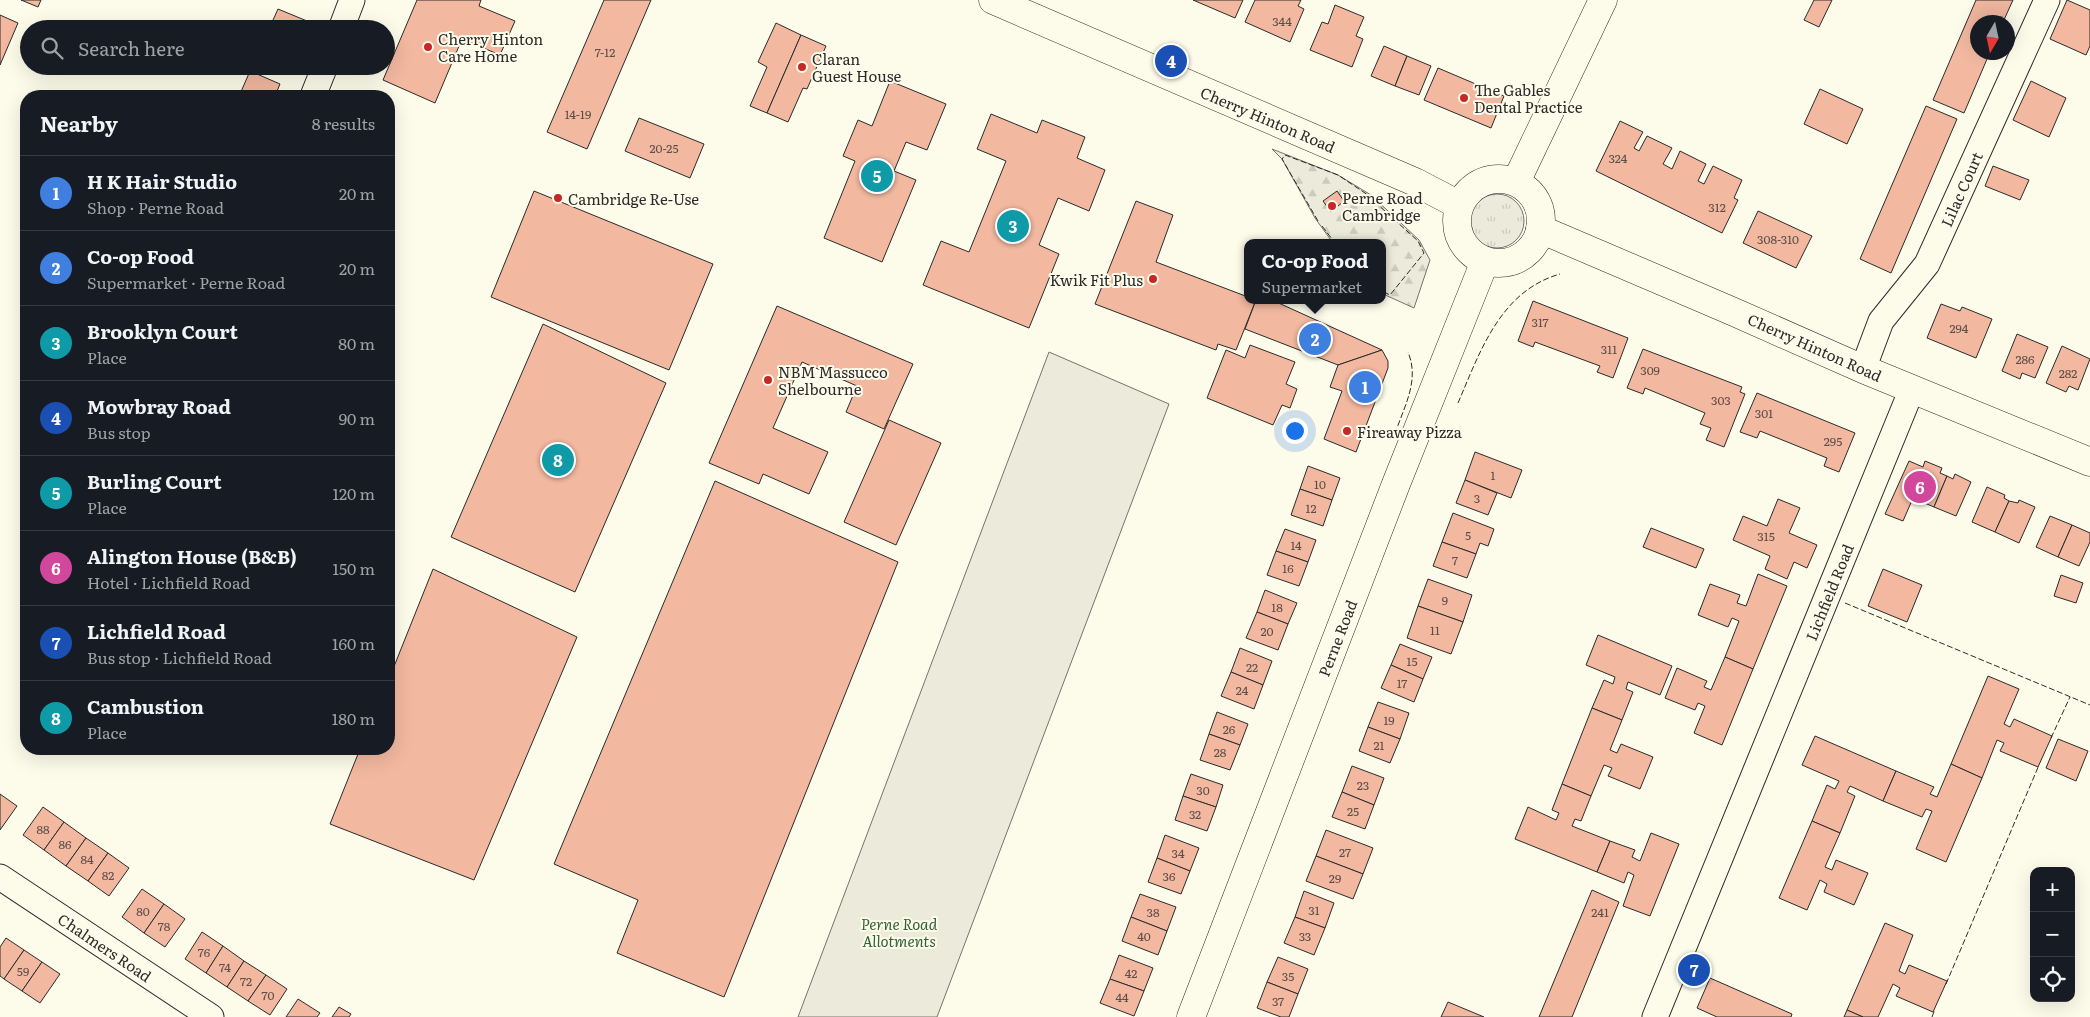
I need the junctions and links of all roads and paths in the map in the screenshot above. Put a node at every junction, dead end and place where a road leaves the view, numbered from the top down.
1 (352, 0) edge
2 (994, 0) edge
3 (1604, 0) edge
4 (2047, 0) edge
5 (344, 20) edge
6 (321, 75) edge
7 (315, 90) edge
8 (1516, 182) junction
9 (1459, 205) junction
10 (1540, 230) junction
11 (1486, 261) junction
12 (1863, 369) junction
13 (1912, 389) junction
14 (2090, 462) edge
15 (0, 877) edge
16 (197, 1013) edge
17 (1191, 1017) edge
18 (1655, 1017) edge

1 - 5 street
2 - 9 main road, Cherry Hinton Road
3 - 8 main road
4 - 12 street, Lilac Court
6 - 7 street
8 - 9 main road
8 - 10 main road
9 - 11 main road
10 - 11 main road
10 - 12 main road, Cherry Hinton Road
11 - 17 main road, Perne Road
12 - 13 main road, Cherry Hinton Road
13 - 14 main road, Cherry Hinton Road
13 - 18 street, Lichfield Road
15 - 16 street, Chalmers Road

